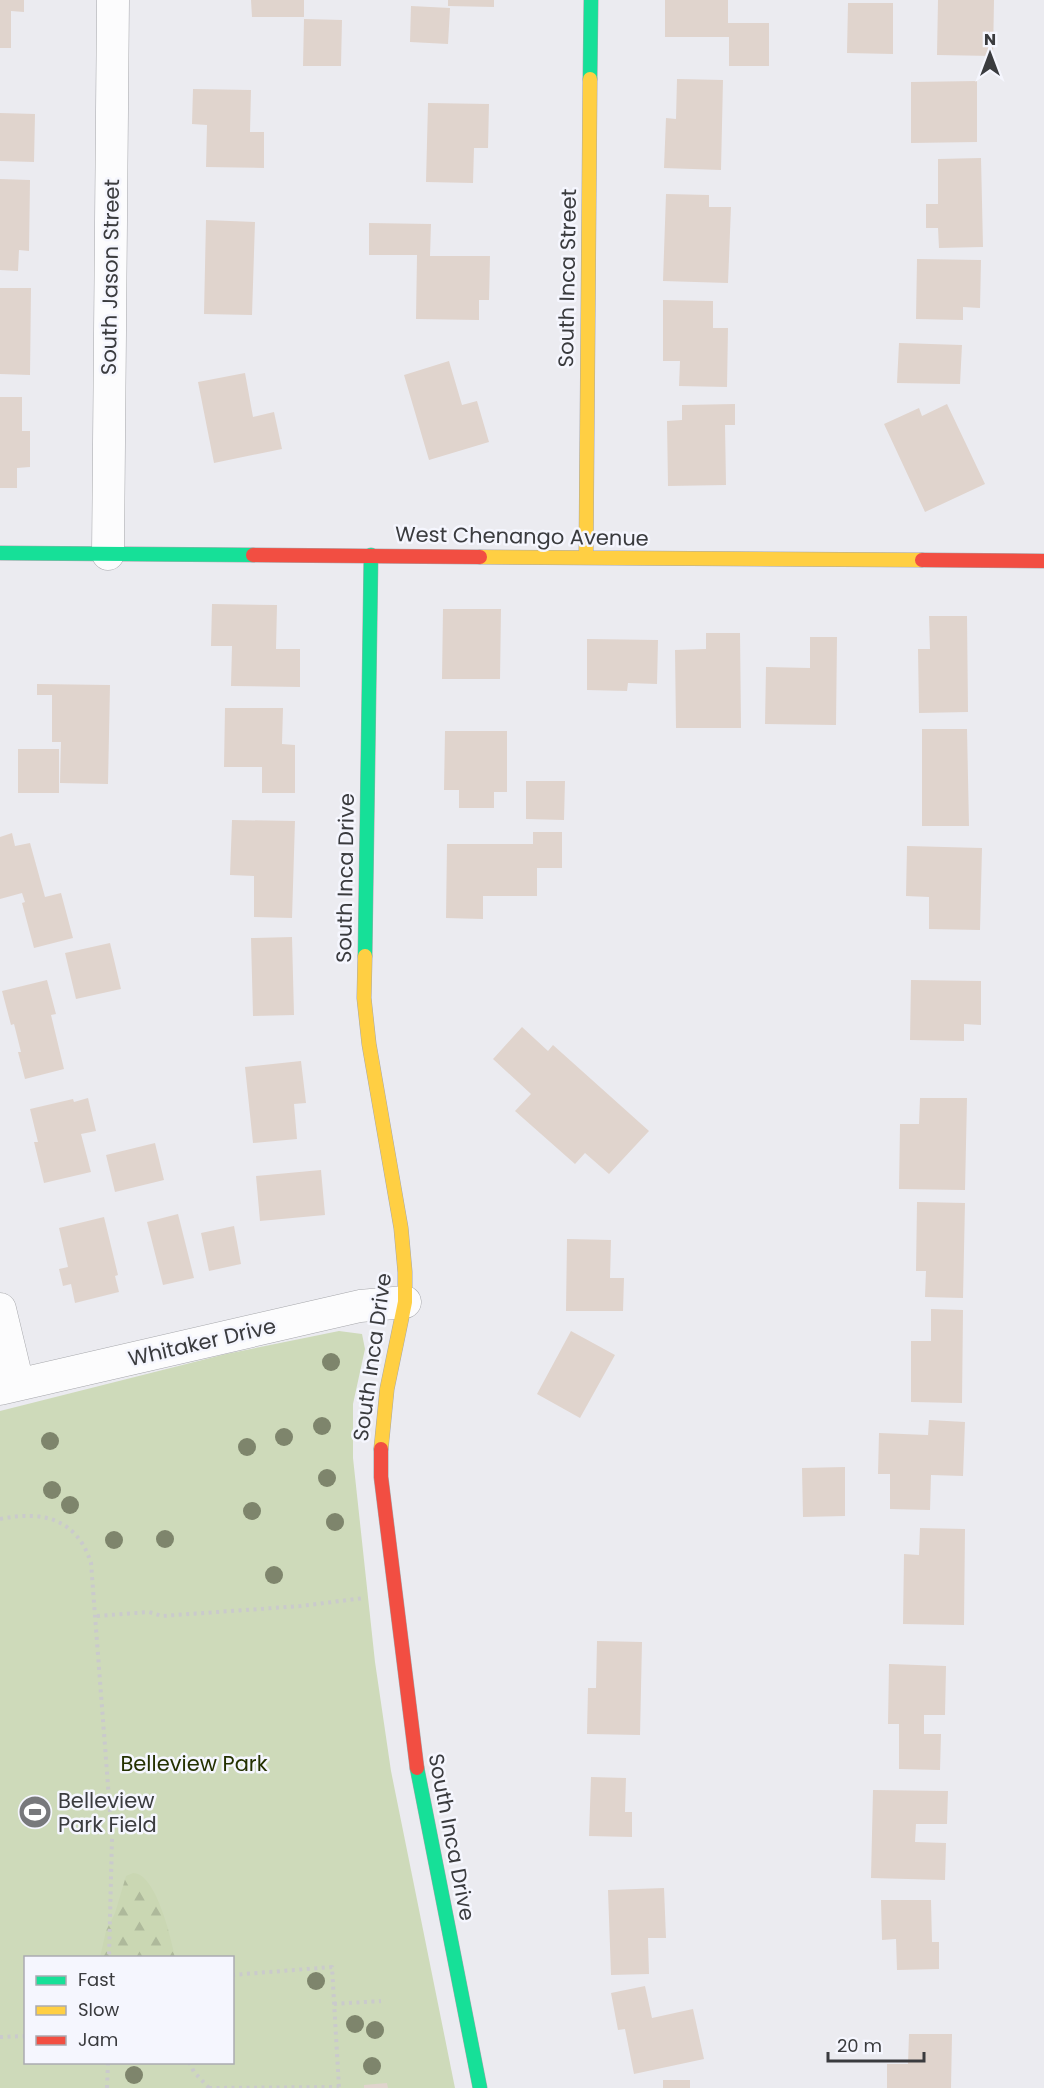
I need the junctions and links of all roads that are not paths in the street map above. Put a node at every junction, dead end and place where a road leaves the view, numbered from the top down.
1 (112, 0) edge
2 (591, 0) edge
3 (0, 553) edge
4 (108, 554) junction
5 (371, 555) junction
6 (586, 557) junction
7 (1044, 561) edge
8 (405, 1302) junction
9 (0, 1309) edge
10 (9, 1387) edge
11 (480, 2088) edge

1 - 4 street, South Jason Street
2 - 6 street, South Inca Street
3 - 4 street, West Chenango Avenue
4 - 5 street, West Chenango Avenue
5 - 6 street, West Chenango Avenue
5 - 8 street, South Inca Drive
6 - 7 street, West Chenango Avenue
8 - 10 street, Whitaker Drive
8 - 11 street, South Inca Drive
9 - 10 street

